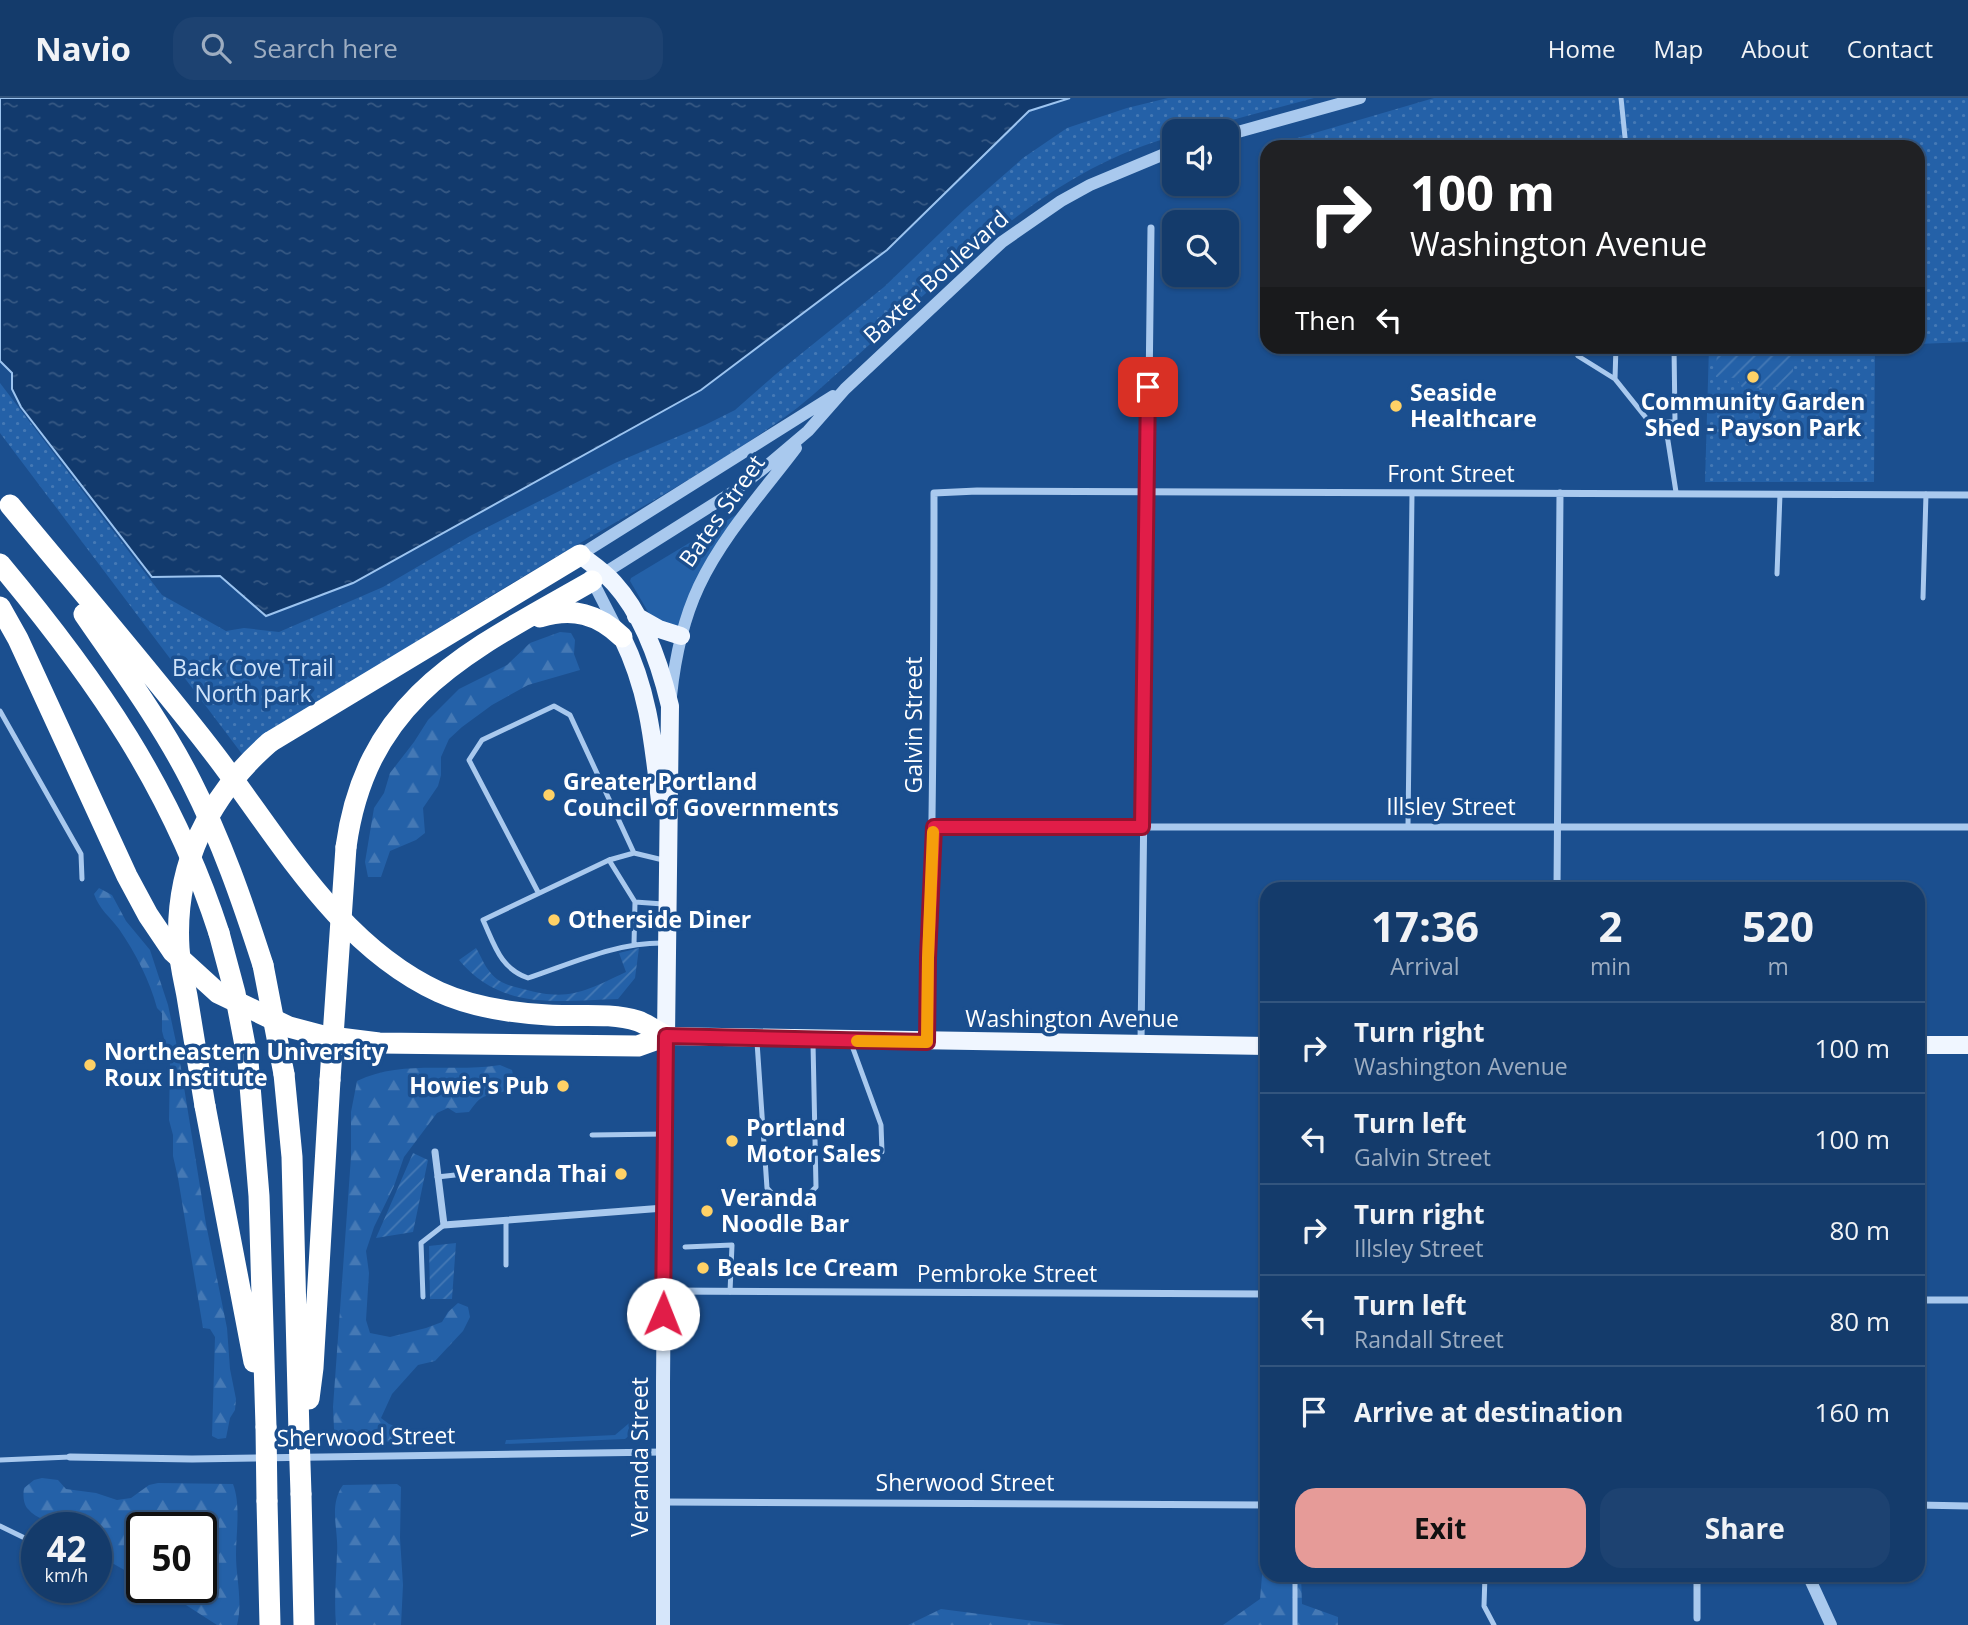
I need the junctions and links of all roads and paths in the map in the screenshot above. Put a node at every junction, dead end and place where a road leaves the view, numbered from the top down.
1 (1360, 98) edge
2 (1621, 98) edge
3 (1239, 132) edge
4 (1625, 140) edge
5 (1162, 155) edge
6 (1151, 228) dead end
7 (1577, 354) edge
8 (1616, 354) edge
9 (1674, 354) edge
10 (1615, 379) junction
11 (845, 388) junction
12 (1665, 422) junction
13 (808, 431) junction
14 (1675, 492) junction
15 (934, 493) joint
16 (1146, 493) junction
17 (1560, 493) junction
18 (1412, 494) junction
19 (1780, 494) junction
20 (1926, 494) junction
21 (1968, 495) edge
22 (5, 498) edge
23 (580, 555) junction
24 (0, 564) edge
25 (1777, 574) dead end
26 (598, 577) junction
27 (1923, 598) dead end
28 (0, 607) edge
29 (636, 616) junction
30 (497, 636) junction
31 (681, 636) junction
32 (622, 638) junction
33 (670, 706) junction
34 (0, 711) edge
35 (1408, 826) junction
36 (934, 827) junction
37 (1142, 827) junction
38 (1556, 827) junction
39 (1968, 827) edge
40 (634, 853) junction
41 (609, 860) junction
42 (667, 860) junction
43 (82, 879) dead end
44 (1557, 882) edge
45 (538, 892) junction
46 (635, 902) junction
47 (666, 904) junction
48 (666, 943) junction
49 (634, 944) junction
50 (666, 1036) junction
51 (757, 1039) junction
52 (813, 1040) junction
53 (850, 1040) junction
54 (927, 1042) junction
55 (1141, 1043) junction
56 (1925, 1045) edge
57 (1968, 1045) edge
58 (1260, 1046) edge
59 (665, 1134) junction
60 (592, 1135) dead end
61 (435, 1152) dead end
62 (882, 1152) dead end
63 (502, 1170) dead end
64 (437, 1177) junction
65 (664, 1208) junction
66 (506, 1220) junction
67 (443, 1225) junction
68 (685, 1247) dead end
69 (506, 1265) dead end
70 (663, 1292) junction
71 (730, 1292) junction
72 (1260, 1294) edge
73 (423, 1297) dead end
74 (1925, 1300) edge
75 (1968, 1300) edge
76 (266, 1427) junction
77 (299, 1434) junction
78 (662, 1452) junction
79 (70, 1457) joint
80 (0, 1460) edge
81 (662, 1502) junction
82 (1260, 1504) edge
83 (1925, 1505) edge
84 (1968, 1506) edge
85 (0, 1526) edge
86 (21, 1536) edge
87 (1295, 1582) edge
88 (1485, 1582) edge
89 (1697, 1582) edge
90 (1811, 1582) edge
91 (1697, 1618) dead end
92 (270, 1625) edge
93 (304, 1625) edge
94 (663, 1625) edge
95 (1295, 1625) edge
96 (1494, 1625) edge
97 (1831, 1625) edge

1 - 3 street
2 - 4 lane
5 - 11 street, Baxter Boulevard
6 - 16 street
7 - 10 lane
8 - 10 lane
9 - 12 lane
10 - 12 lane
11 - 13 street, Baxter Boulevard
11 - 23 street, Baxter Boulevard
12 - 14 lane
13 - 26 street, Baxter Boulevard
13 - 31 street, Bates Street
14 - 17 street, Front Street
14 - 19 street, Front Street
15 - 16 street, Front Street
15 - 36 street, Galvin Street
16 - 18 street, Front Street
16 - 37 street
17 - 18 street, Front Street
17 - 38 street
18 - 35 lane
19 - 20 street, Front Street
19 - 25 lane
20 - 21 street, Front Street
20 - 27 lane
22 - 50 highway
22 - 77 highway, bridge
23 - 26 main road, Bates Street
23 - 76 highway, bridge
24 - 76 highway, bridge
26 - 29 main road, Bates Street
26 - 30 highway
26 - 32 street, Bates Street
28 - 50 highway
29 - 31 main road
29 - 33 main road, Bates Street
30 - 32 highway
30 - 77 highway, bridge
31 - 33 street, Bates Street
32 - 42 main road, Bates Street
33 - 42 main road, Bates Street
34 - 43 lane
35 - 37 street, Illsley Street
35 - 38 street, Illsley Street
36 - 37 street, Illsley Street
36 - 54 street, Galvin Street
37 - 55 street
38 - 39 street, Illsley Street
38 - 44 street
40 - 41 lane
40 - 42 lane
40 - 45 lane
41 - 45 lane
41 - 46 lane
42 - 47 main road, Bates Street
45 - 49 lane
46 - 47 lane
46 - 49 lane
47 - 48 main road, Bates Street
48 - 49 lane
48 - 50 main road, Bates Street
50 - 51 main road, Washington Avenue
50 - 59 main road, Veranda Street
51 - 52 main road, Washington Avenue
51 - 52 lane
52 - 53 main road, Washington Avenue
53 - 54 main road, Washington Avenue
53 - 62 lane
54 - 55 main road, Washington Avenue
55 - 58 main road, Washington Avenue
56 - 57 main road
59 - 60 lane
59 - 65 main road, Veranda Street
61 - 64 street
63 - 64 lane
64 - 67 street
65 - 66 street
65 - 70 main road, Veranda Street
66 - 67 street
66 - 69 lane
67 - 73 lane
68 - 71 lane
70 - 71 street, Pembroke Street
70 - 78 main road, Veranda Street
71 - 72 street, Pembroke Street
74 - 75 street
76 - 92 highway, bridge
77 - 93 highway, bridge
78 - 79 street, Sherwood Street
78 - 81 main road, Veranda Street
79 - 80 lane
81 - 82 street, Sherwood Street
81 - 94 main road, Veranda Street
83 - 84 street
85 - 86 lane
87 - 95 lane
88 - 96 lane
89 - 91 street
90 - 97 street

